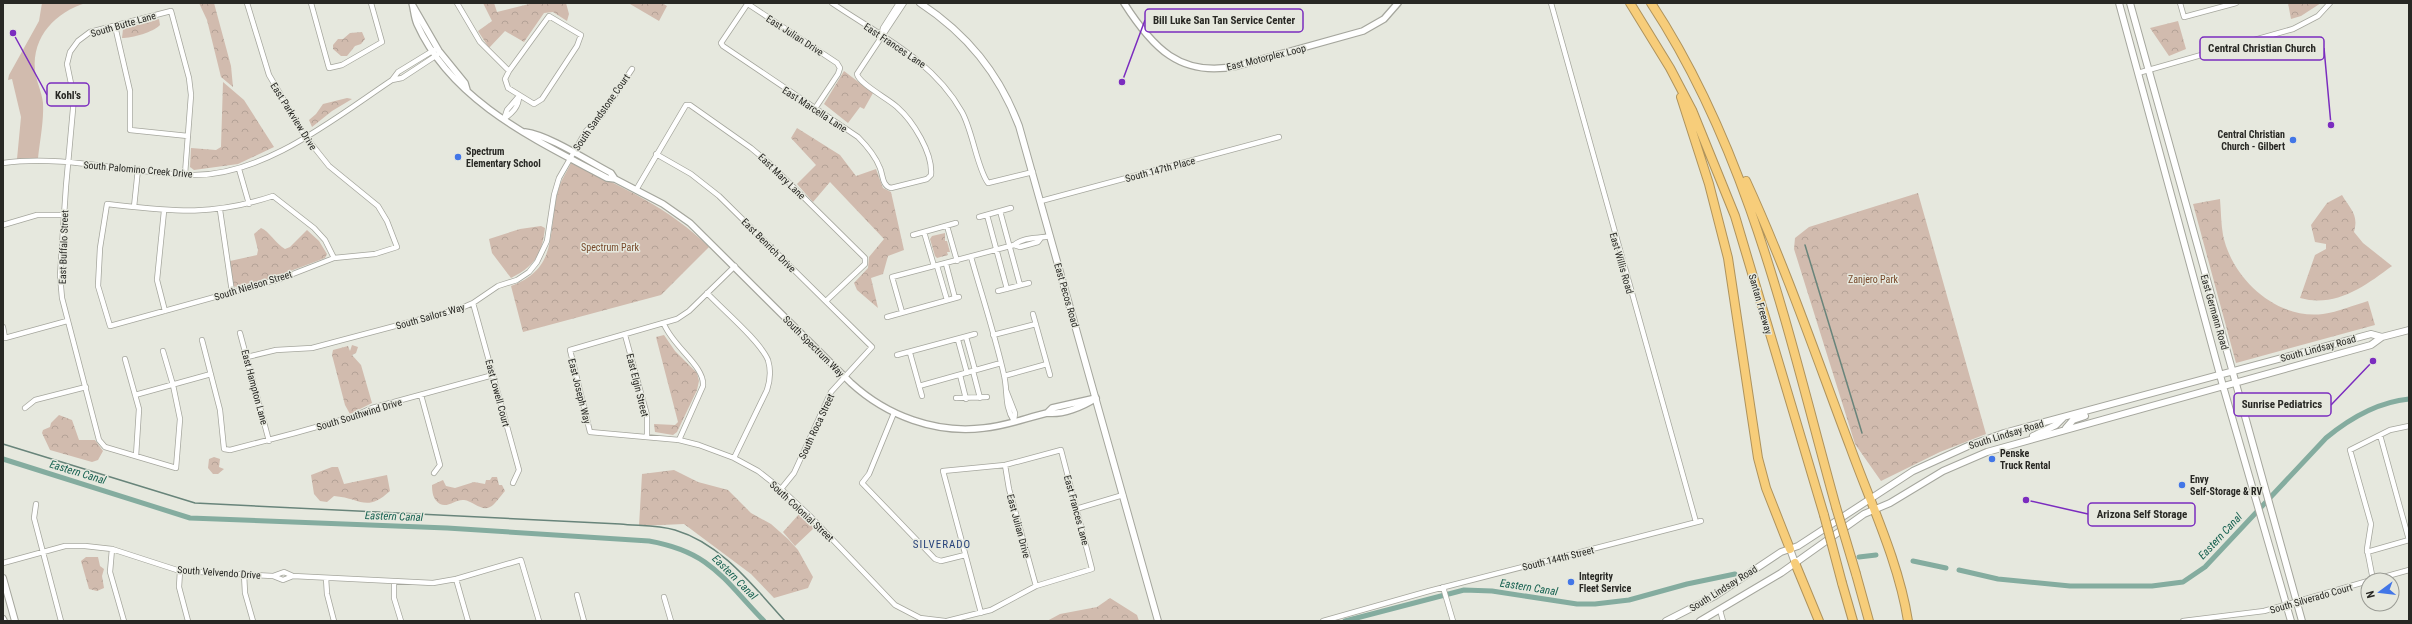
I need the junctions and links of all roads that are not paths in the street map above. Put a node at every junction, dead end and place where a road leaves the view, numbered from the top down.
1 (247, 3) edge
2 (311, 3) edge
3 (371, 3) edge
4 (456, 3) edge
5 (748, 3) edge
6 (832, 3) edge
7 (899, 3) edge
8 (904, 3) edge
9 (920, 3) edge
10 (1124, 3) edge
11 (1398, 3) edge
12 (1551, 3) edge
13 (1630, 3) edge
14 (1651, 3) edge
15 (2119, 3) edge
16 (2130, 3) edge
17 (2180, 3) edge
18 (2236, 3) edge
19 (2330, 3) edge
20 (412, 4) edge
21 (115, 26) junction
22 (881, 36) junction
23 (78, 41) joint
24 (436, 52) junction
25 (1670, 68) junction
26 (632, 69) dead end
27 (509, 71) junction
28 (2148, 71) junction
29 (2138, 74) junction
30 (519, 96) junction
31 (814, 110) junction
32 (504, 119) junction
33 (1716, 121) junction
34 (188, 136) junction
35 (305, 136) junction
36 (1279, 137) dead end
37 (656, 154) junction
38 (571, 156) junction
39 (68, 162) junction
40 (3, 163) edge
41 (240, 168) junction
42 (138, 169) junction
43 (1033, 172) junction
44 (185, 174) junction
45 (636, 190) junction
46 (1041, 201) junction
47 (249, 204) junction
48 (134, 207) junction
49 (1011, 208) dead end
50 (164, 210) junction
51 (220, 210) junction
52 (1000, 211) junction
53 (64, 215) junction
54 (987, 215) junction
55 (978, 217) dead end
56 (956, 223) dead end
57 (3, 225) edge
58 (947, 226) junction
59 (924, 232) junction
60 (913, 235) dead end
61 (1050, 236) junction
62 (1012, 246) junction
63 (397, 247) joint
64 (997, 250) junction
65 (971, 257) junction
66 (334, 258) junction
67 (957, 260) junction
68 (946, 264) junction
69 (735, 266) junction
70 (936, 266) junction
71 (1029, 282) dead end
72 (1020, 285) junction
73 (1008, 288) junction
74 (998, 291) dead end
75 (232, 292) junction
76 (707, 293) junction
77 (947, 300) junction
78 (826, 301) junction
79 (473, 303) junction
80 (166, 310) junction
81 (902, 312) junction
82 (1034, 314) dead end
83 (887, 317) dead end
84 (67, 321) junction
85 (664, 324) junction
86 (1036, 324) junction
87 (3, 327) edge
88 (2409, 330) edge
89 (240, 333) dead end
90 (975, 334) dead end
91 (625, 335) junction
92 (993, 335) junction
93 (966, 337) junction
94 (2382, 337) junction
95 (202, 340) dead end
96 (958, 340) junction
97 (872, 348) joint
98 (163, 351) dead end
99 (910, 353) junction
100 (897, 356) dead end
101 (247, 357) junction
102 (125, 359) dead end
103 (1001, 363) junction
104 (1047, 364) junction
105 (974, 371) junction
106 (2231, 372) junction
107 (967, 373) junction
108 (211, 374) junction
109 (493, 375) junction
110 (960, 375) junction
111 (1050, 375) dead end
112 (2220, 375) junction
113 (845, 376) junction
114 (1004, 376) junction
115 (2235, 383) junction
116 (173, 385) junction
117 (919, 386) junction
118 (2223, 386) junction
119 (86, 387) junction
120 (135, 395) junction
121 (421, 395) junction
122 (922, 396) dead end
123 (987, 397) dead end
124 (956, 398) dead end
125 (980, 398) junction
126 (1096, 398) junction
127 (966, 399) junction
128 (2104, 407) junction
129 (26, 408) dead end
130 (894, 413) junction
131 (2063, 418) junction
132 (1014, 422) junction
133 (2409, 426) edge
134 (2066, 428) junction
135 (590, 432) joint
136 (2380, 435) junction
137 (648, 436) junction
138 (2030, 438) junction
139 (679, 440) junction
140 (270, 441) junction
141 (136, 456) junction
142 (734, 458) junction
143 (1005, 465) junction
144 (434, 473) dead end
145 (513, 483) dead end
146 (781, 489) junction
147 (1123, 495) junction
148 (1870, 498) junction
149 (36, 504) dead end
150 (1076, 509) junction
151 (1875, 511) junction
152 (1701, 521) dead end
153 (1696, 522) junction
154 (2409, 540) edge
155 (112, 549) junction
156 (1790, 549) junction
157 (43, 551) junction
158 (2368, 552) junction
159 (965, 555) junction
160 (3, 563) edge
161 (1795, 563) junction
162 (1092, 569) joint
163 (180, 571) junction
164 (2372, 572) edge
165 (244, 574) junction
166 (274, 576) junction
167 (293, 576) junction
168 (3, 578) edge
169 (326, 578) junction
170 (456, 579) junction
171 (394, 582) junction
172 (2360, 583) edge
173 (1036, 586) junction
174 (1444, 589) junction
175 (577, 595) dead end
176 (664, 597) dead end
177 (2296, 603) junction
178 (2286, 606) junction
179 (1720, 610) junction
180 (981, 613) junction
181 (15, 621) edge
182 (62, 621) edge
183 (124, 621) edge
184 (188, 621) edge
185 (253, 621) edge
186 (334, 621) edge
187 (400, 621) edge
188 (468, 621) edge
189 (539, 621) edge
190 (584, 621) edge
191 (671, 621) edge
192 (946, 621) edge
193 (1158, 621) edge
194 (1323, 621) edge
195 (1453, 621) edge
196 (1666, 621) edge
197 (1700, 621) edge
198 (1723, 621) edge
199 (1819, 621) edge
200 (1853, 621) edge
201 (1869, 621) edge
202 (1908, 621) edge
203 (2183, 621) edge
204 (2291, 621) edge
205 (2302, 621) edge

1 - 35 street, East Parkview Drive
2 - 3 street
4 - 27 street
5 - 31 street, East Julian Drive
5 - 31 street, East Marcella Lane
6 - 22 street, East Frances Lane
7 - 22 street
8 - 22 street
9 - 43 main road, East Pecos Road
10 - 11 street, East Motorplex Loop
12 - 153 street, East Willis Road
13 - 25 highway, Santan Freeway
14 - 33 highway, Santan Freeway
15 - 29 main road, East Germann Road
16 - 28 main road, East Germann Road
17 - 18 street
19 - 28 street
20 - 24 street, South Spectrum Way
21 - 23 street, South Butte Lane
21 - 34 street
21 - 34 street, South Butte Lane
22 - 31 street, East Marcella Lane
22 - 43 street, East Frances Lane
23 - 39 street, East Buffalo Street
24 - 32 street, South Spectrum Way
24 - 35 street, South Palomino Creek Drive
25 - 156 highway
25 - 200 highway, Santan Freeway, bridge
26 - 38 street, South Sandstone Court
27 - 30 street
27 - 30 street
28 - 29 street
28 - 106 main road, East Germann Road
29 - 112 main road, East Germann Road
30 - 32 street
32 - 38 street, South Spectrum Way
33 - 148 highway
33 - 201 highway, Santan Freeway, bridge
34 - 44 street
35 - 41 street, South Palomino Creek Drive
35 - 63 street, East Parkview Drive
36 - 46 street, South 147th Place
37 - 45 street
37 - 78 street, East Benrich Drive
37 - 78 street, East Mary Lane
38 - 45 street, South Spectrum Way
38 - 79 street, South Sailors Way
39 - 40 street, South Palomino Creek Drive
39 - 42 street, South Palomino Creek Drive
39 - 53 street, East Buffalo Street
41 - 44 street, South Palomino Creek Drive
41 - 47 street
42 - 44 street, South Palomino Creek Drive
42 - 48 street
43 - 46 main road, East Pecos Road
45 - 69 street, South Spectrum Way
46 - 61 main road, East Pecos Road
47 - 51 street
47 - 66 street
48 - 50 street
48 - 80 street, South Nielson Street
49 - 52 street
50 - 51 street
50 - 80 street
51 - 75 street
52 - 54 street
52 - 62 street
53 - 57 street
53 - 84 street, East Buffalo Street
54 - 55 street
54 - 64 street
56 - 58 street
58 - 59 street
58 - 67 street
59 - 60 street
59 - 70 street
61 - 62 street
61 - 126 main road, East Pecos Road
62 - 64 street
62 - 72 street
63 - 66 street, South Nielson Street
64 - 65 street
64 - 73 street
65 - 67 street
65 - 92 street
66 - 75 street, South Nielson Street
67 - 68 street
68 - 70 street
68 - 77 street
69 - 76 street
69 - 113 street, South Spectrum Way
70 - 77 street
70 - 81 street
71 - 72 street
72 - 73 street
73 - 74 street
75 - 80 street, South Nielson Street
76 - 85 street
76 - 142 street
77 - 81 street
78 - 97 street, East Benrich Drive
79 - 101 street, South Sailors Way
79 - 109 street, East Lowell Court
81 - 83 street
82 - 86 street
84 - 87 street
84 - 119 street, East Buffalo Street
85 - 91 street
85 - 139 street
86 - 92 street
86 - 104 street
88 - 94 main road, South Lindsay Road
89 - 101 street, East Hampton Lane
90 - 93 street
91 - 135 street, East Joseph Way
91 - 137 street, East Elgin Street
92 - 103 street
93 - 96 street
93 - 105 street
94 - 106 main road, South Lindsay Road
94 - 115 main road, South Lindsay Road
95 - 108 street
96 - 99 street
96 - 107 street
97 - 113 street, South Roca Street
98 - 116 street
99 - 100 street
99 - 117 street
101 - 140 street, East Hampton Lane
102 - 120 street
103 - 105 street
103 - 114 street
104 - 111 street
104 - 114 street
105 - 107 street
105 - 125 street
106 - 112 main road, South Lindsay Road
106 - 115 main road, East Germann Road
107 - 110 street
108 - 116 street
108 - 140 street, South Southwind Drive
109 - 121 street, South Southwind Drive
109 - 145 street, East Lowell Court
110 - 117 street
110 - 127 street
112 - 118 main road, East Germann Road
112 - 128 main road, South Lindsay Road
113 - 130 street, South Spectrum Way
113 - 146 street, South Roca Street
114 - 132 street
115 - 118 main road, South Lindsay Road
115 - 177 main road, East Germann Road
116 - 120 street
116 - 141 street, East Buffalo Street
117 - 122 street
118 - 134 main road, South Lindsay Road
118 - 178 main road, East Germann Road
119 - 129 street
119 - 141 street, East Buffalo Street
120 - 141 street
121 - 140 street, South Southwind Drive
121 - 144 street
123 - 125 street
124 - 127 street
125 - 127 street
126 - 132 street, South Spectrum Way
126 - 147 main road, East Pecos Road
128 - 131 main road, South Lindsay Road
128 - 134 main road
130 - 132 street, South Spectrum Way
130 - 159 street
131 - 138 main road
131 - 148 main road, South Lindsay Road
133 - 136 street
134 - 138 main road, South Lindsay Road
135 - 137 street, South Colonial Street
136 - 154 street
136 - 158 street
137 - 139 street, South Colonial Street
138 - 151 main road, South Lindsay Road
139 - 142 street, South Colonial Street
142 - 146 street, South Colonial Street
143 - 150 street, East Frances Lane
143 - 159 street
143 - 173 street, East Julian Drive
146 - 192 street, South Colonial Street
147 - 150 street
147 - 193 main road, East Pecos Road
148 - 151 highway
148 - 156 main road, South Lindsay Road
149 - 157 street
150 - 162 street, East Frances Lane
151 - 161 main road, South Lindsay Road
151 - 202 highway
152 - 153 street, South 144th Street
153 - 174 street, South 144th Street
154 - 158 street
155 - 157 street, South Velvendo Drive
155 - 163 street, South Velvendo Drive
155 - 183 street
156 - 161 main road
156 - 196 main road, South Lindsay Road
157 - 160 street, South Velvendo Drive
157 - 182 street
158 - 164 street
159 - 180 street
161 - 179 main road, South Lindsay Road
161 - 199 highway
162 - 173 street, South Colonial Street
163 - 165 street, South Velvendo Drive
163 - 184 street
165 - 166 street, South Velvendo Drive
165 - 185 street
166 - 167 street, South Velvendo Drive
166 - 167 street, South Velvendo Drive
167 - 169 street, South Velvendo Drive
168 - 181 main road
169 - 171 street, South Velvendo Drive
169 - 186 street
170 - 171 street, South Velvendo Drive
170 - 188 street
170 - 189 street, South Velvendo Drive
171 - 187 street
172 - 177 street, South Silverado Court
173 - 180 street, South Colonial Street
174 - 194 street, South 144th Street
174 - 195 street
175 - 190 street
176 - 191 street
177 - 178 street, South Silverado Court
177 - 205 main road, East Germann Road
178 - 203 street, South Silverado Court
178 - 204 main road, East Germann Road
179 - 197 main road, South Lindsay Road
179 - 198 street
180 - 192 street, South Colonial Street

